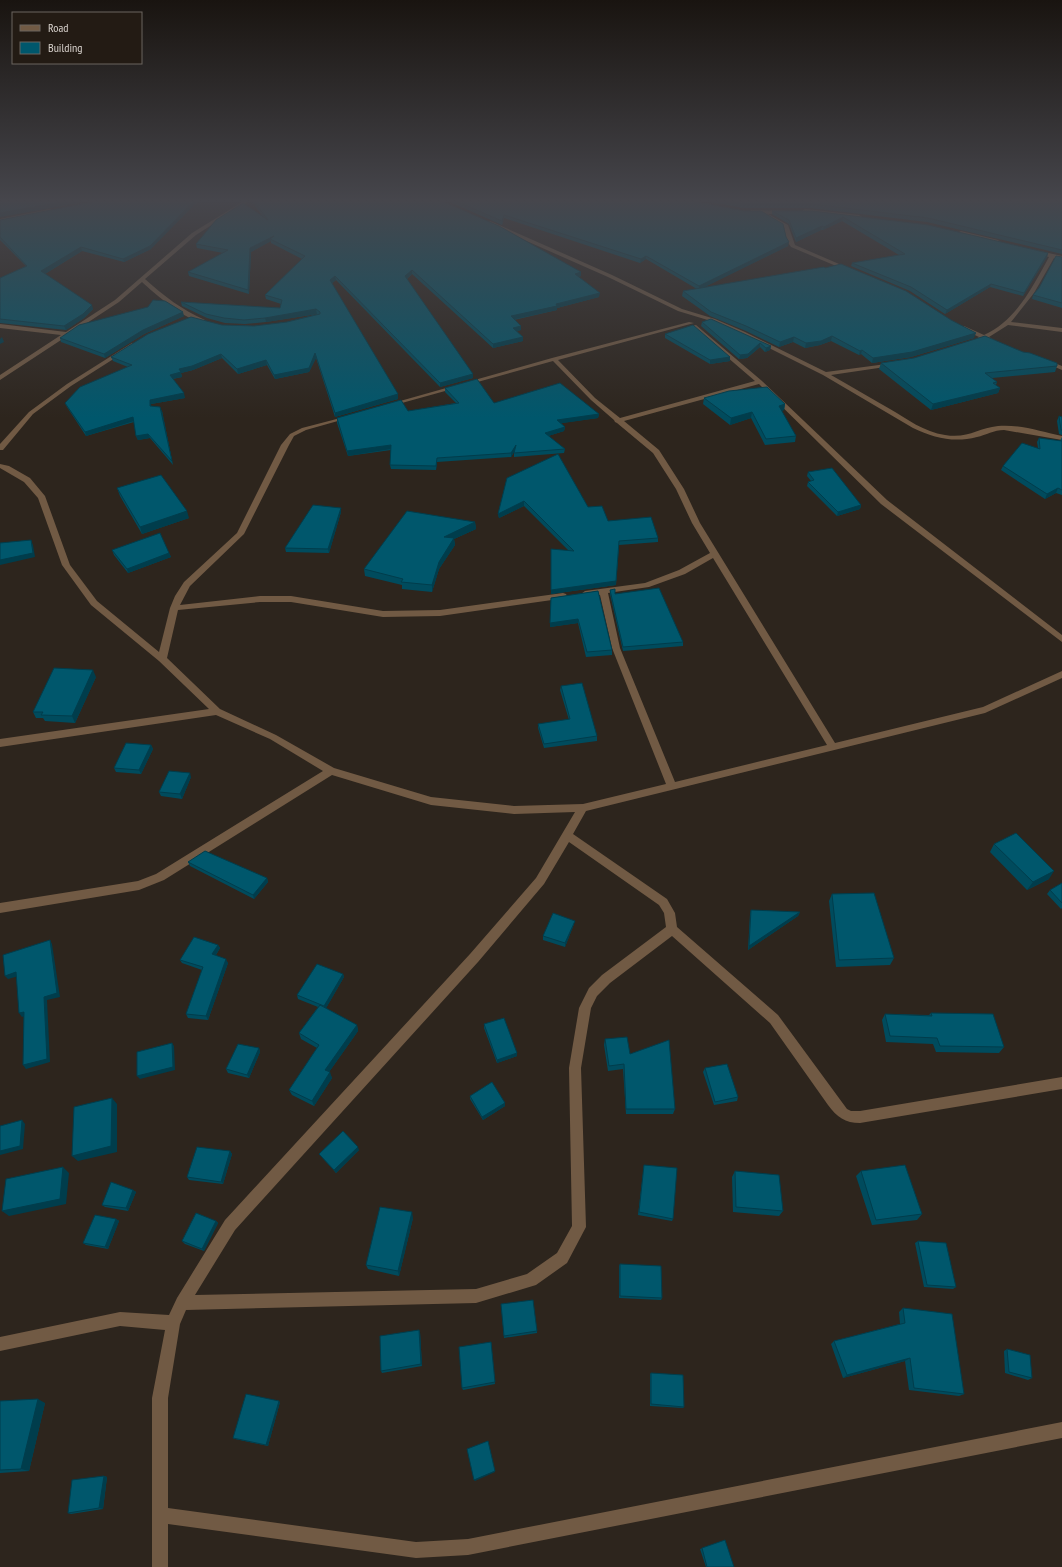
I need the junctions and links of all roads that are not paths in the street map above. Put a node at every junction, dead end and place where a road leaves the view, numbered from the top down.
1 (150, 272) edge
2 (601, 272) edge
3 (1043, 272) edge
4 (142, 279) junction
5 (680, 310) junction
6 (209, 323) edge
7 (691, 323) junction
8 (1007, 324) junction
9 (958, 325) edge
10 (0, 326) edge
11 (1062, 330) edge
12 (66, 334) junction
13 (983, 338) junction
14 (141, 339) edge
15 (969, 342) edge
16 (996, 343) edge
17 (1036, 358) edge
18 (554, 359) junction
19 (897, 363) edge
20 (1062, 368) edge
21 (826, 374) junction
22 (0, 378) edge
23 (760, 382) junction
24 (385, 406) edge
25 (356, 414) edge
26 (618, 421) junction
27 (1062, 438) edge
28 (0, 448) edge
29 (0, 466) edge
30 (715, 554) junction
31 (603, 591) junction
32 (174, 608) junction
33 (1062, 639) edge
34 (162, 659) junction
35 (1062, 674) edge
36 (217, 711) junction
37 (0, 744) edge
38 (833, 747) junction
39 (330, 771) junction
40 (672, 786) junction
41 (582, 808) junction
42 (567, 834) junction
43 (0, 908) edge
44 (672, 929) junction
45 (1062, 1083) edge
46 (182, 1303) junction
47 (173, 1323) junction
48 (0, 1344) edge
49 (1062, 1430) edge
50 (160, 1515) junction
51 (160, 1567) edge

1 - 4 street
2 - 5 street
3 - 8 street
4 - 6 street
4 - 12 street
5 - 7 street
5 - 21 street
7 - 18 street
7 - 23 street
8 - 11 street
8 - 13 street
9 - 13 street
10 - 12 street
12 - 22 street
13 - 15 street
13 - 16 street
14 - 28 street
17 - 20 street
18 - 24 street
18 - 26 street
19 - 21 street
21 - 27 street
23 - 26 street
23 - 33 street
25 - 32 street
26 - 30 street
29 - 34 street
30 - 31 street
30 - 38 street
31 - 32 street
31 - 40 street
32 - 34 street
34 - 36 street
35 - 38 street
36 - 37 street
36 - 39 street
38 - 40 street
39 - 41 street
39 - 43 street
40 - 41 street
41 - 42 street
42 - 44 street
42 - 46 street
44 - 45 street
44 - 46 street
46 - 47 street
47 - 48 street
47 - 50 street
49 - 50 street
50 - 51 street

